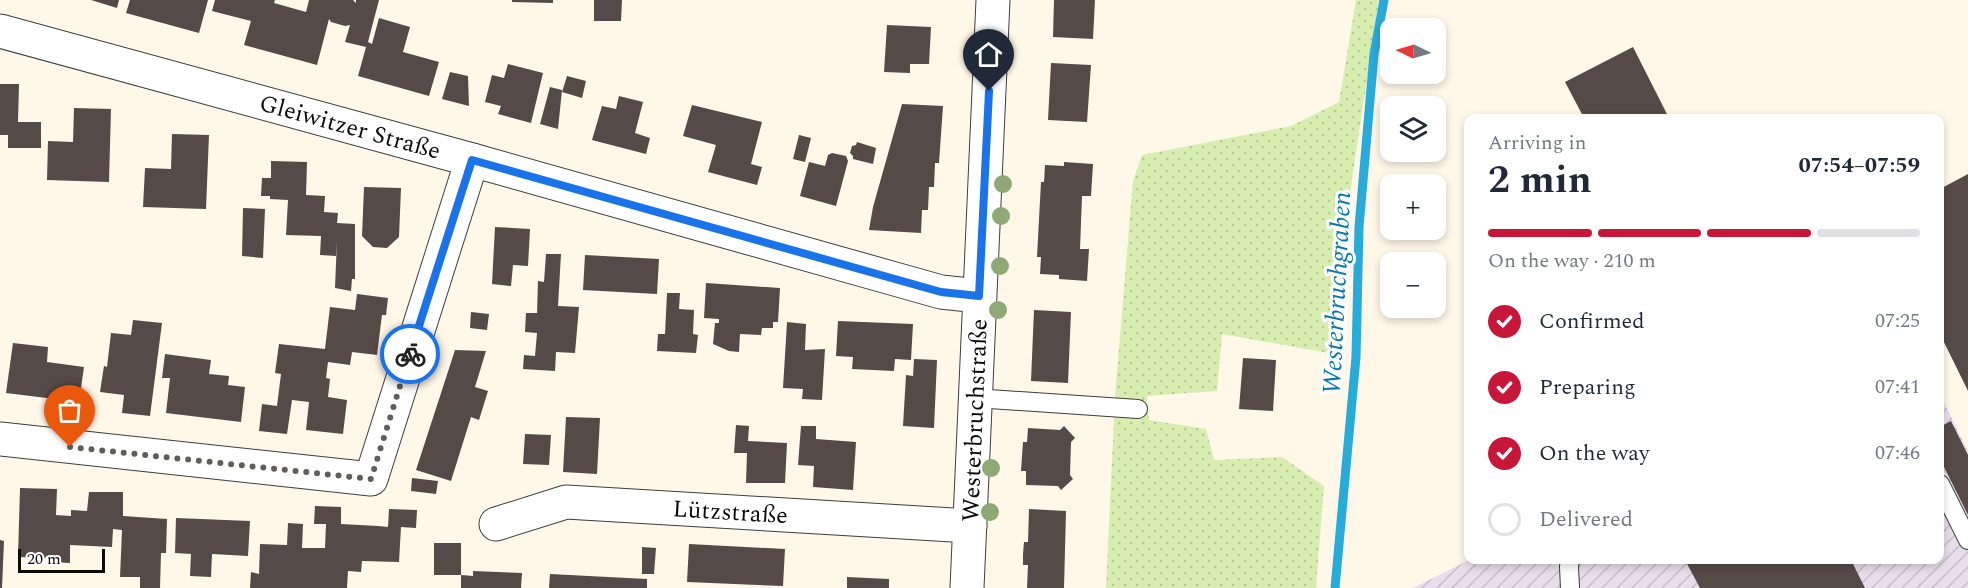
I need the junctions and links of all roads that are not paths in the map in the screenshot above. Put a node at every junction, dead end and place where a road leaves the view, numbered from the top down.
1 (993, 0) edge
2 (0, 31) edge
3 (472, 160) junction
4 (979, 296) junction
5 (975, 398) junction
6 (1138, 409) dead end
7 (0, 439) edge
8 (1944, 492) edge
9 (496, 524) dead end
10 (970, 526) junction
11 (1968, 540) edge
12 (1569, 564) edge
13 (967, 588) edge
14 (1570, 588) edge

1 - 4 street, Westerbruchstraße
2 - 3 street, Gleiwitzer Straße
3 - 4 street, Gleiwitzer Straße
3 - 7 street
4 - 5 street, Westerbruchstraße
5 - 6 lane
5 - 10 street, Westerbruchstraße
8 - 11 lane
9 - 10 street, Lützstraße
10 - 13 street, Westerbruchstraße
12 - 14 lane

